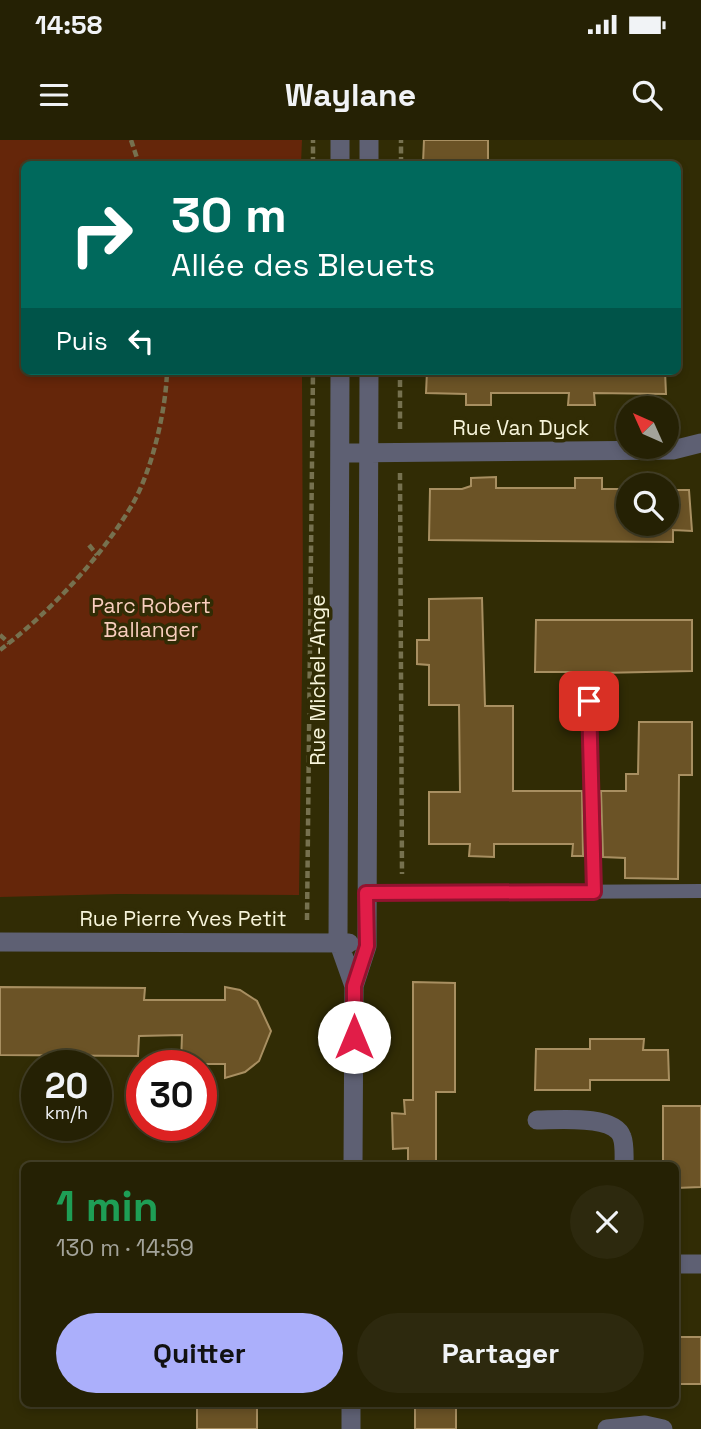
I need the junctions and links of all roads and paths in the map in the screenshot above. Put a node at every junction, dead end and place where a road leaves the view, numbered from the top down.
1 (131, 140) edge
2 (313, 140) edge
3 (340, 140) edge
4 (369, 140) edge
5 (401, 140) edge
6 (138, 161) edge
7 (313, 161) edge
8 (340, 161) edge
9 (369, 161) edge
10 (401, 161) edge
11 (167, 375) edge
12 (313, 375) edge
13 (340, 375) edge
14 (369, 375) edge
15 (400, 375) edge
16 (701, 443) edge
17 (370, 451) junction
18 (400, 451) junction
19 (341, 453) junction
20 (89, 545) dead end
21 (98, 555) junction
22 (0, 635) edge
23 (9, 643) junction
24 (0, 650) edge
25 (589, 701) dead end
26 (701, 891) edge
27 (402, 892) junction
28 (594, 892) junction
29 (366, 893) junction
30 (0, 942) edge
31 (306, 942) junction
32 (338, 942) junction
33 (367, 946) junction
34 (354, 986) junction
35 (537, 1120) dead end
36 (353, 1162) edge
37 (624, 1162) edge
38 (679, 1264) edge
39 (701, 1264) edge
40 (351, 1407) edge
41 (351, 1429) edge
42 (607, 1429) edge
43 (663, 1429) edge

1 - 6 path
2 - 7 path
3 - 8 street
4 - 9 street
5 - 10 path
11 - 21 path
12 - 31 path
13 - 19 street, Rue Michel-Ange
14 - 17 street, Rue Michel-Ange
15 - 18 path
16 - 18 street, Rue Van Dyck
17 - 18 street, Rue Van Dyck
17 - 19 street, Rue Van Dyck
17 - 29 street, Rue Michel-Ange
18 - 27 path
19 - 32 street, Rue Michel-Ange
20 - 21 path
21 - 23 path
22 - 23 path
23 - 24 path
25 - 28 lane
26 - 28 lane
27 - 28 lane
27 - 29 lane
29 - 33 street, Rue Michel-Ange
30 - 31 street, Rue Pierre Yves Petit
31 - 32 street, Rue Pierre Yves Petit
32 - 33 street, Rue Pierre Yves Petit
32 - 34 street, Rue Michel-Ange
33 - 34 street, Rue Michel-Ange
34 - 36 street, Rue Michel-Ange
35 - 37 street
38 - 39 street
40 - 41 street
42 - 43 street

